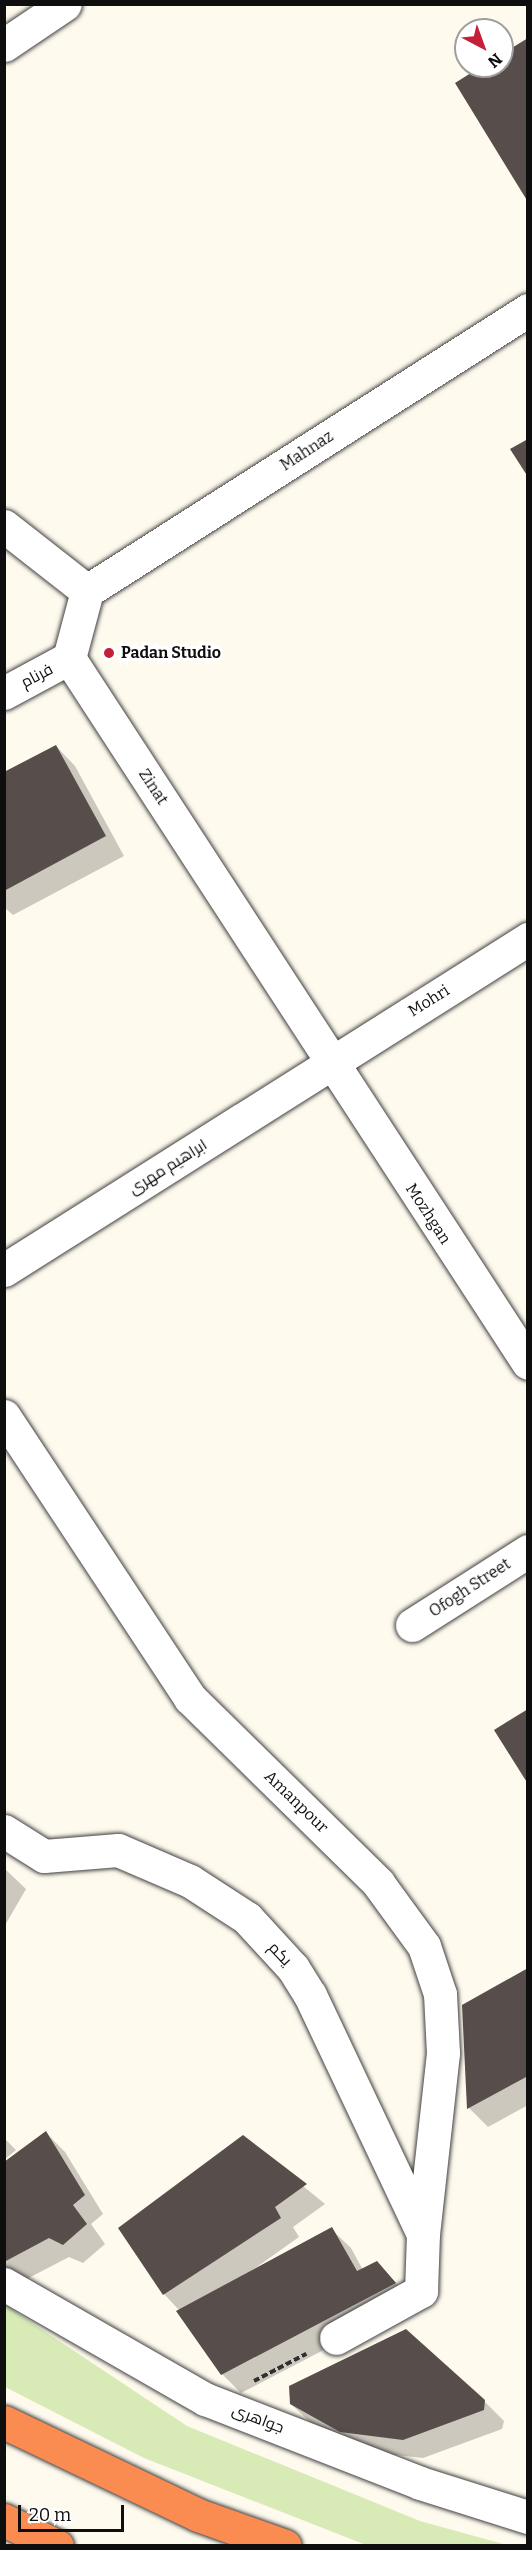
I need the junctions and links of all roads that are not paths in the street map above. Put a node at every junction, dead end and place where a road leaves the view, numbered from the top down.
1 (65, 4) edge
2 (4, 45) edge
3 (528, 310) edge
4 (4, 525) edge
5 (87, 591) junction
6 (69, 658) junction
7 (4, 693) edge
8 (528, 939) edge
9 (331, 1063) junction
10 (4, 1270) edge
11 (528, 1363) edge
12 (4, 1416) edge
13 (528, 1551) edge
14 (412, 1625) dead end
15 (4, 1831) edge
16 (423, 2234) junction
17 (4, 2284) edge
18 (336, 2338) road end
19 (4, 2422) edge
20 (528, 2517) edge
21 (4, 2520) edge
22 (57, 2546) edge
23 (285, 2546) edge

1 - 2 street
3 - 5 street, Mahnaz
4 - 5 street
5 - 6 street
6 - 7 street, فرنام
6 - 9 street, Zinat
8 - 9 street, Mohri
9 - 10 street, ابراهیم مهری
9 - 11 street, Mozhgan
12 - 16 street, Amanpour
13 - 14 street, Ofogh Street
15 - 16 street, یکم
16 - 18 street, Amanpour
17 - 20 street, جواهری
19 - 23 highway
21 - 22 highway

